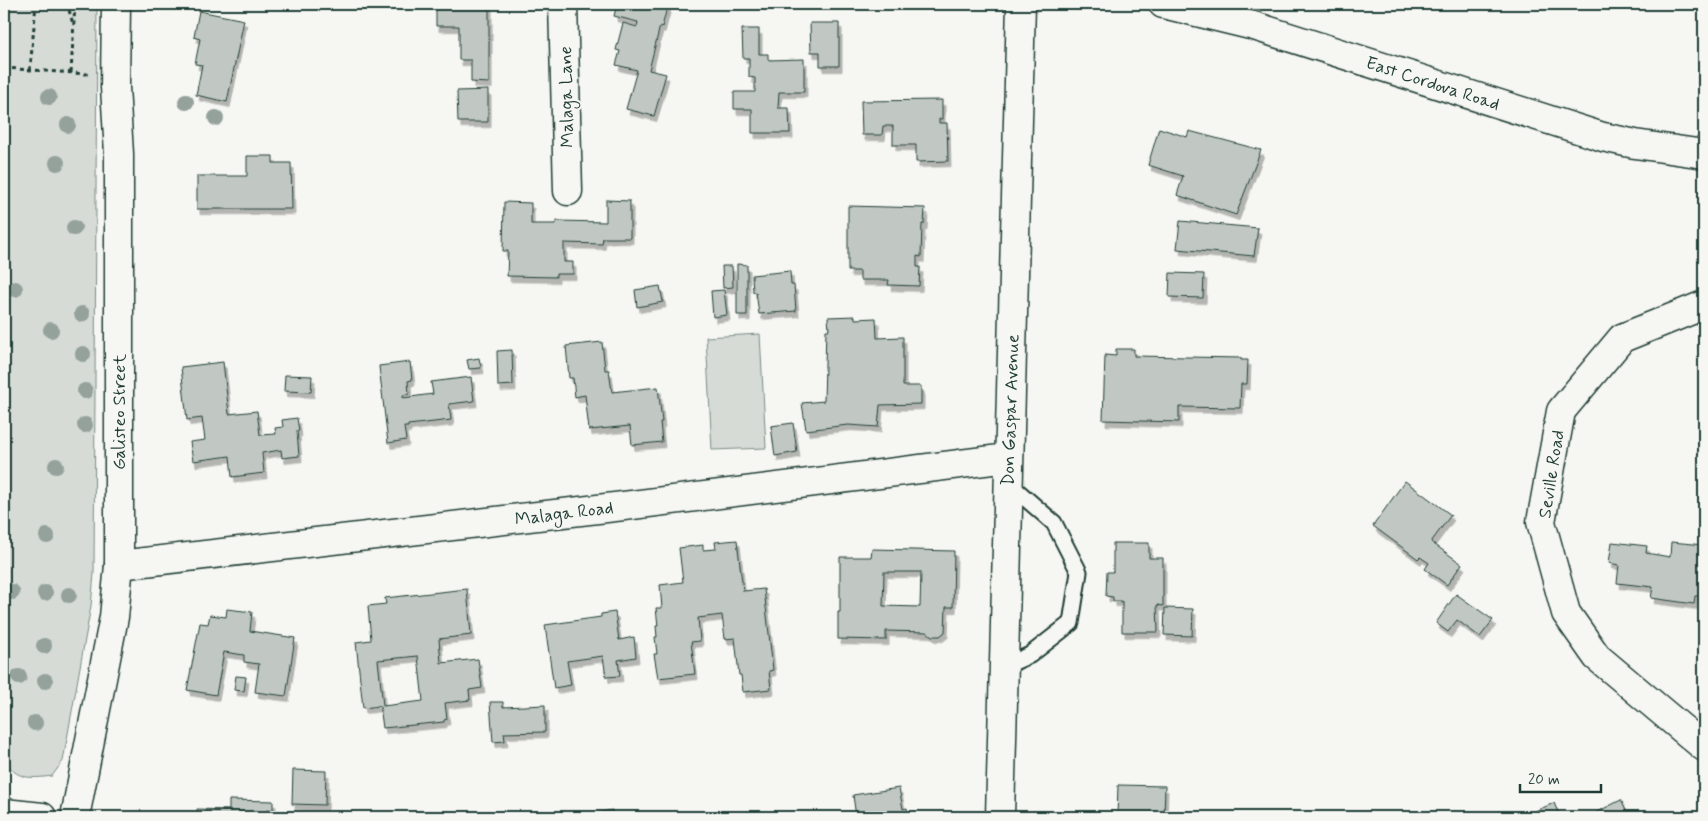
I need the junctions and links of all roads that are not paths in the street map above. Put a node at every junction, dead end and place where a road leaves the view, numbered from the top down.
1 (116, 4) edge
2 (563, 4) edge
3 (1021, 4) edge
4 (1163, 4) edge
5 (1704, 154) edge
6 (568, 191) dead end
7 (1704, 305) edge
8 (1008, 470) junction
9 (119, 565) junction
10 (1003, 667) junction
11 (1704, 747) edge
12 (4, 813) edge
13 (42, 817) edge
14 (75, 817) edge
15 (1000, 817) edge

1 - 9 street, Galisteo Street
2 - 6 street, Malaga Lane
3 - 8 street, Don Gaspar Avenue
4 - 5 street, East Cordova Road
7 - 11 street, Seville Road
8 - 9 street, Malaga Road
8 - 10 street, Don Gaspar Avenue
8 - 10 lane
9 - 14 street, Galisteo Street
10 - 15 street, Don Gaspar Avenue
12 - 13 street

